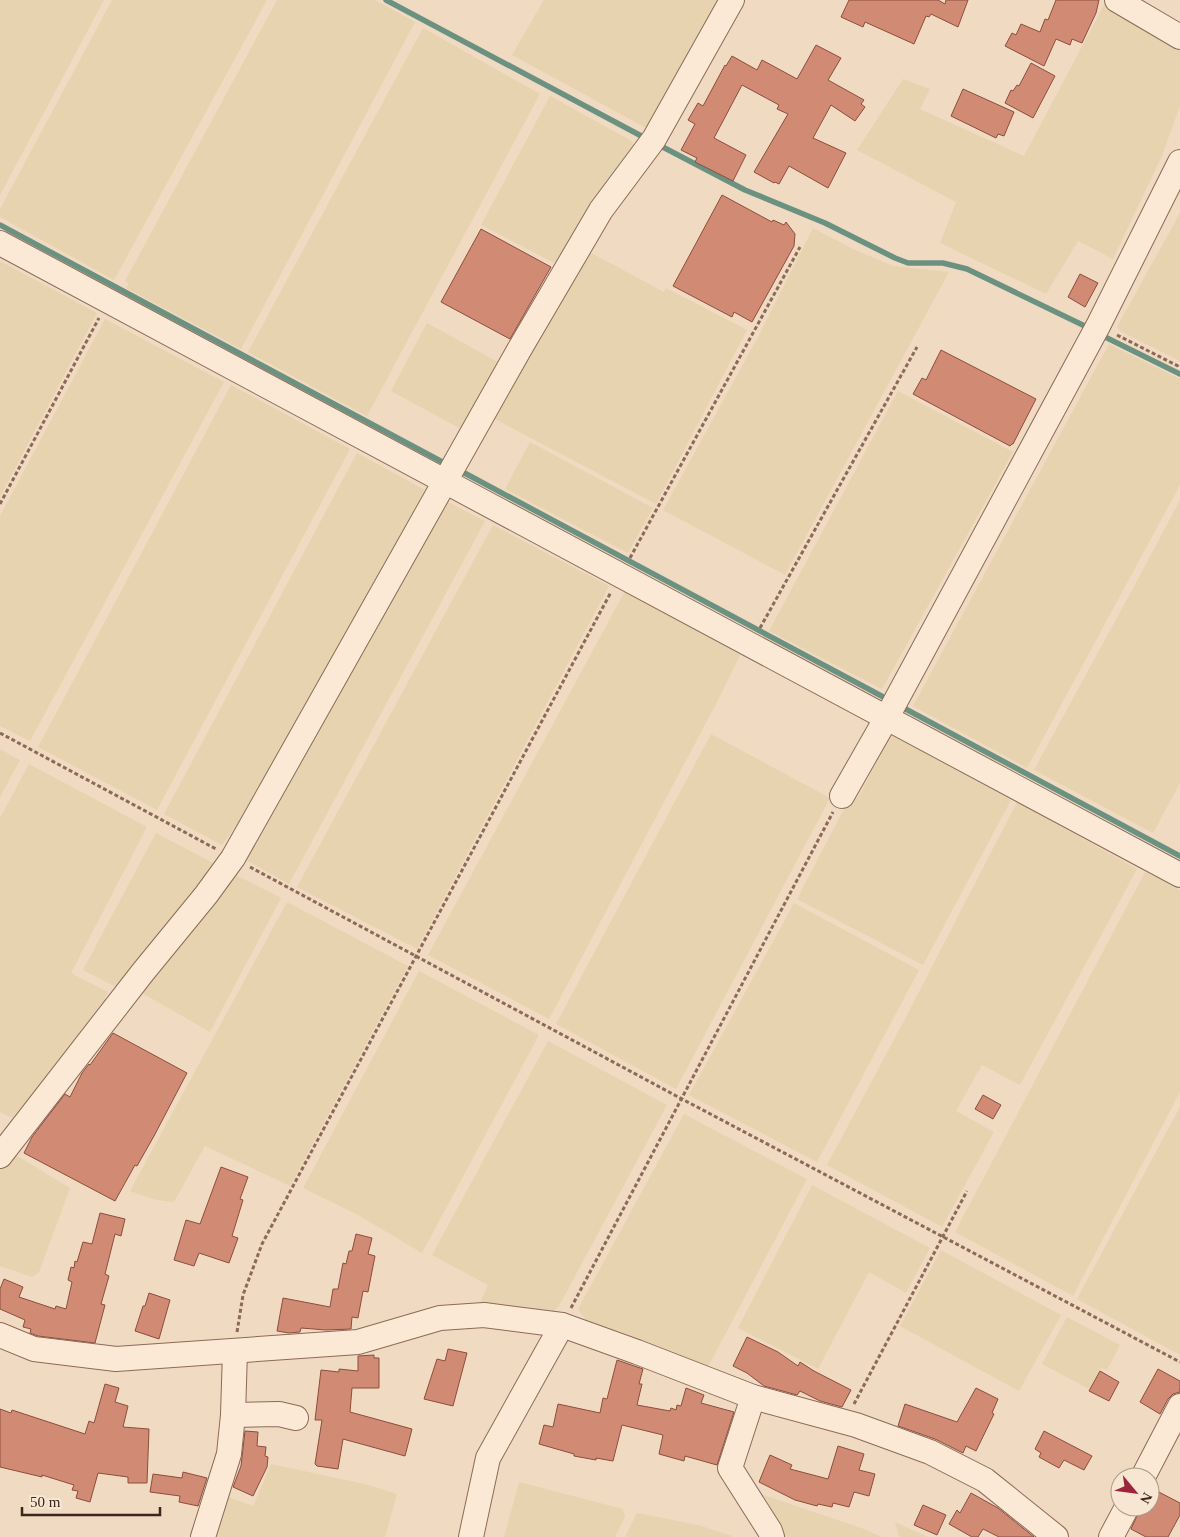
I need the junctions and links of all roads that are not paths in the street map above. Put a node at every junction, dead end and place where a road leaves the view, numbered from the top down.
1 (732, 0) edge
2 (1117, 0) edge
3 (1180, 37) edge
4 (1180, 162) edge
5 (0, 243) edge
6 (444, 482) junction
7 (887, 717) junction
8 (842, 796) road end
9 (1180, 875) edge
10 (0, 1156) edge
11 (562, 1325) junction
12 (3, 1342) edge
13 (234, 1351) junction
14 (753, 1397) junction
15 (1180, 1406) edge
16 (233, 1414) junction
17 (296, 1418) dead end
18 (1148, 1467) edge
19 (1124, 1517) edge
20 (1119, 1534) edge
21 (203, 1537) edge
22 (471, 1537) edge
23 (772, 1537) edge
24 (1056, 1537) edge

1 - 6 street
2 - 3 street
4 - 7 street
5 - 6 street
6 - 7 street
6 - 10 street
7 - 8 street
7 - 9 street
11 - 13 street
11 - 14 street
11 - 22 street
12 - 13 street
13 - 16 street
14 - 23 street
14 - 24 street
15 - 18 street
16 - 17 street
16 - 21 street
19 - 20 street

